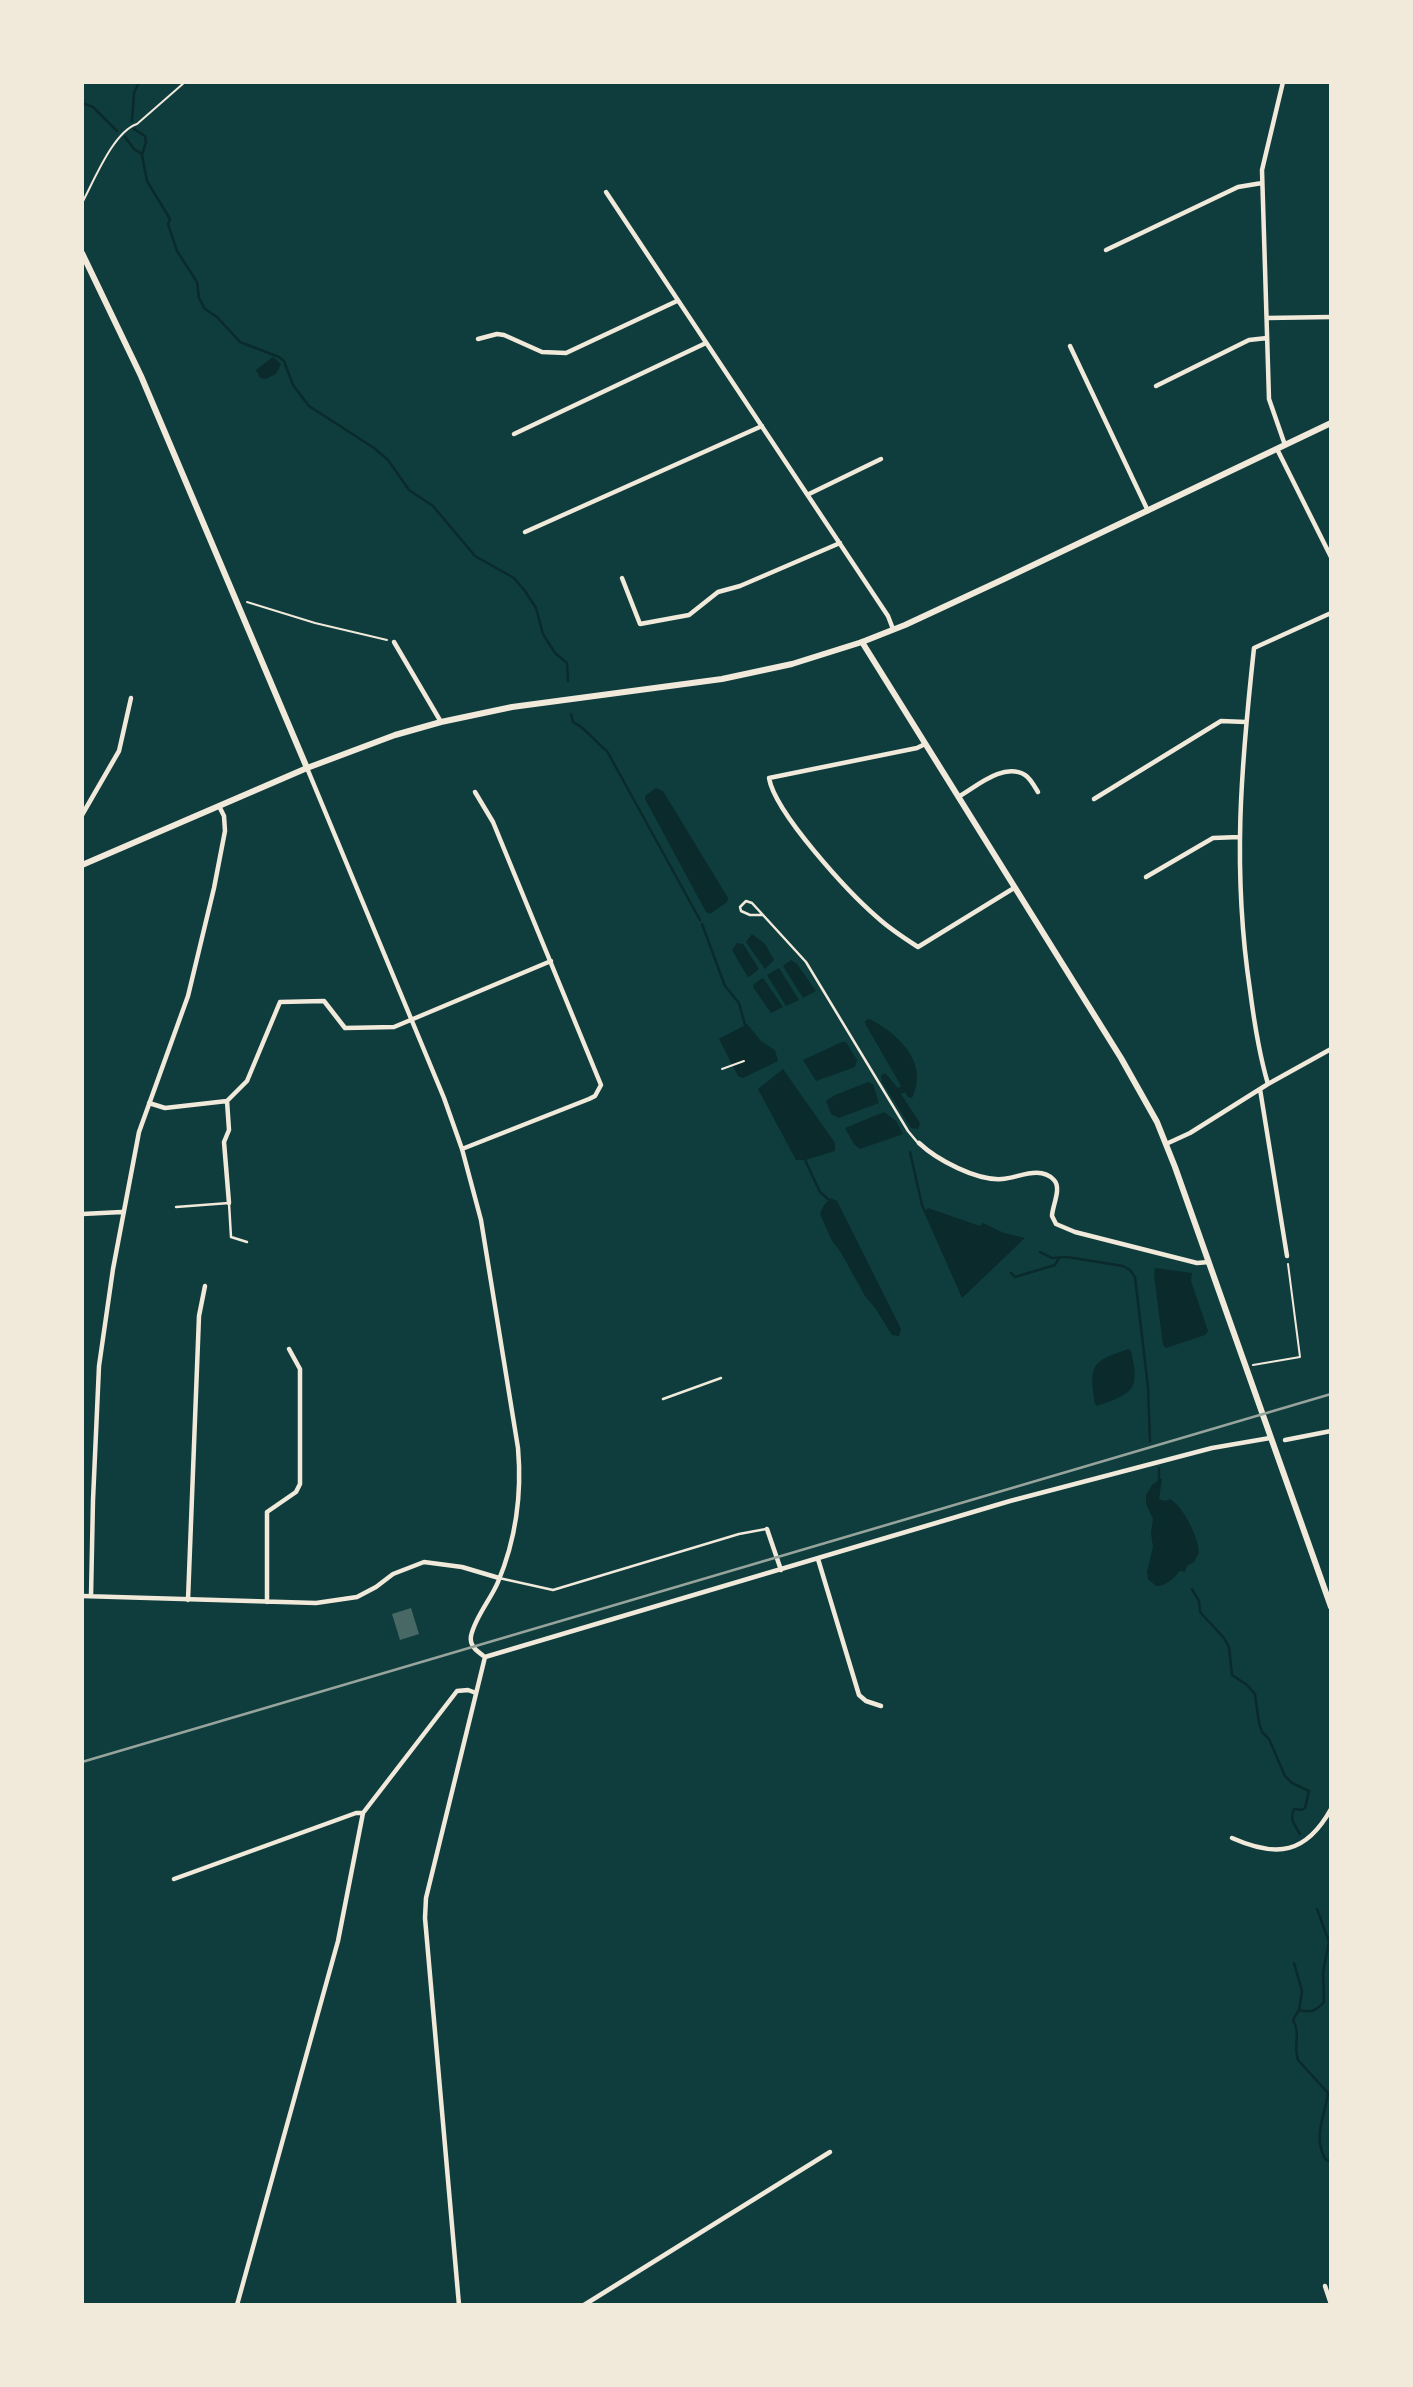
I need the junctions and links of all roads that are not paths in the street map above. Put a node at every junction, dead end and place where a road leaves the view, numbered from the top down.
1 (1283, 82) edge
2 (1262, 183) junction
3 (606, 192) dead end
4 (1106, 250) dead end
5 (82, 253) edge
6 (678, 301) junction
7 (1331, 317) edge
8 (1267, 318) junction
9 (1267, 338) junction
10 (478, 339) dead end
11 (706, 343) junction
12 (1070, 346) dead end
13 (1156, 386) dead end
14 (1331, 423) edge
15 (762, 426) junction
16 (514, 434) dead end
17 (1285, 445) junction
18 (1277, 449) junction
19 (881, 459) dead end
20 (808, 494) junction
21 (1148, 511) junction
22 (525, 532) dead end
23 (840, 543) junction
24 (1331, 557) edge
25 (622, 578) dead end
26 (1331, 613) edge
27 (894, 630) junction
28 (394, 642) road end
29 (862, 642) junction
30 (131, 698) dead end
31 (441, 722) junction
32 (1246, 722) junction
33 (925, 744) junction
34 (307, 768) junction
35 (475, 792) dead end
36 (1038, 792) dead end
37 (958, 797) junction
38 (1094, 799) dead end
39 (219, 806) junction
40 (82, 815) edge
41 (1239, 837) junction
42 (82, 865) edge
43 (1146, 877) dead end
44 (1014, 888) junction
45 (763, 915) junction
46 (551, 961) junction
47 (411, 1020) junction
48 (1331, 1049) edge
49 (1268, 1084) junction
50 (1260, 1089) junction
51 (228, 1101) junction
52 (149, 1103) junction
53 (919, 1143) joint
54 (1166, 1143) junction
55 (462, 1149) junction
56 (229, 1203) junction
57 (176, 1207) dead end
58 (122, 1212) junction
59 (82, 1214) edge
60 (247, 1242) dead end
61 (1287, 1256) road end
62 (1209, 1262) junction
63 (205, 1286) dead end
64 (289, 1349) dead end
65 (721, 1378) dead end
66 (663, 1399) dead end
67 (1331, 1432) edge
68 (1270, 1438) junction
69 (1285, 1440) dead end
70 (767, 1529) joint
71 (818, 1559) junction
72 (781, 1570) junction
73 (499, 1578) junction
74 (82, 1596) edge
75 (91, 1596) junction
76 (188, 1600) junction
77 (267, 1602) junction
78 (1331, 1607) edge
79 (485, 1657) junction
80 (477, 1693) junction
81 (881, 1706) dead end
82 (1331, 1809) edge
83 (363, 1813) junction
84 (1232, 1838) dead end
85 (174, 1879) dead end
86 (830, 2152) dead end
87 (1325, 2287) dead end
88 (1331, 2304) edge
89 (237, 2305) edge
90 (459, 2305) edge
91 (584, 2305) edge

1 - 2 street
2 - 4 street
2 - 8 street
3 - 6 street
5 - 34 street
6 - 10 street
6 - 11 street
7 - 8 street
8 - 9 street
9 - 13 street
9 - 17 street
11 - 15 street
11 - 16 street
12 - 21 street
14 - 17 street
15 - 20 street
15 - 22 street
17 - 18 street
18 - 21 street
18 - 24 street
19 - 20 street
20 - 23 street
21 - 27 street
23 - 25 street
23 - 27 street
26 - 32 street
27 - 29 street
28 - 31 street
29 - 31 street
29 - 33 street
30 - 40 street
31 - 34 street
32 - 38 street
32 - 41 street
33 - 37 street
33 - 44 street
34 - 39 street
34 - 47 street
35 - 46 street
36 - 37 street
37 - 44 street
39 - 42 street
39 - 52 street
41 - 43 street
41 - 49 street
44 - 54 street
45 - 45 lane
45 - 53 lane
46 - 47 street
46 - 55 street
47 - 51 street
47 - 55 street
48 - 49 street
49 - 50 street
50 - 54 street
50 - 61 street
51 - 52 street
51 - 56 street
52 - 58 street
53 - 62 street
54 - 62 street
55 - 73 street
56 - 57 lane
56 - 60 lane
58 - 59 street
58 - 75 street
62 - 68 street
63 - 76 street
64 - 77 street
65 - 66 lane
67 - 69 street
68 - 71 street
68 - 78 street
70 - 72 street
70 - 73 lane
71 - 72 street
71 - 81 street
72 - 79 street
73 - 77 street
73 - 79 street
74 - 75 street
75 - 76 street
76 - 77 street
79 - 80 street
80 - 83 street
80 - 90 street
82 - 84 street
83 - 85 street
83 - 89 street
86 - 91 street
87 - 88 street

